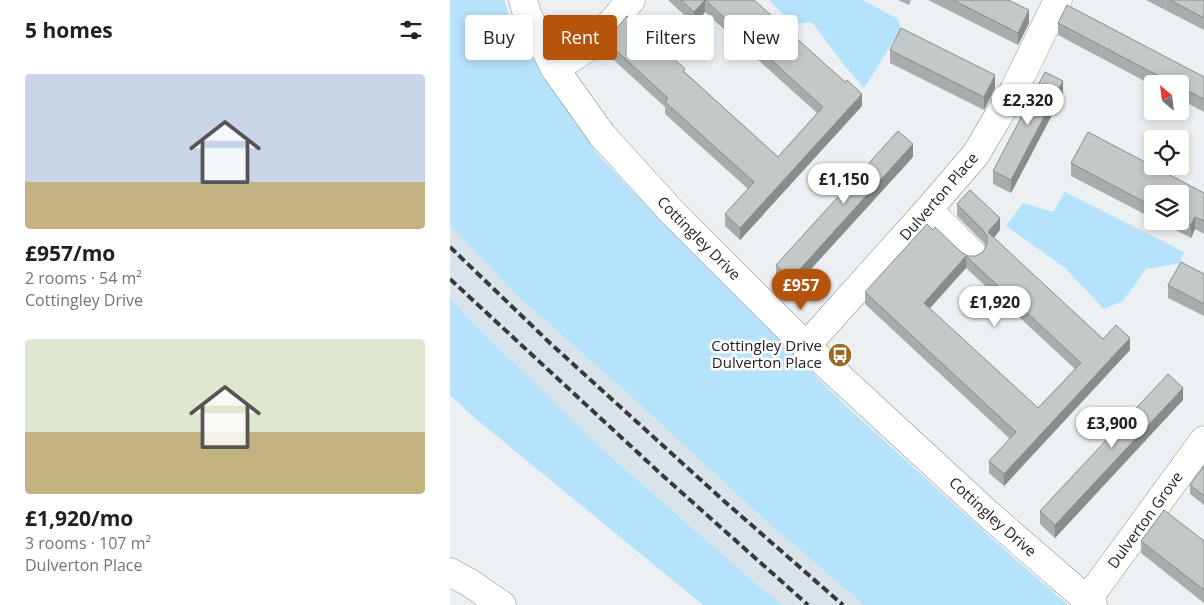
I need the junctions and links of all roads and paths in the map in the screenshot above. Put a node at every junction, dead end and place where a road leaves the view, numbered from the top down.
1 (523, 0) edge
2 (631, 0) edge
3 (1058, 0) edge
4 (555, 69) junction
5 (928, 210) junction
6 (972, 253) dead end
7 (806, 346) junction
8 (1202, 447) edge
9 (450, 572) edge
10 (1090, 603) edge
11 (502, 605) edge

1 - 4 street, Cottingley Drive
2 - 4 street
3 - 5 street, Dulverton Place
4 - 7 street, Cottingley Drive
5 - 6 street
5 - 7 street, Dulverton Place
7 - 10 street, Cottingley Drive
8 - 10 street, Dulverton Grove
9 - 11 street

